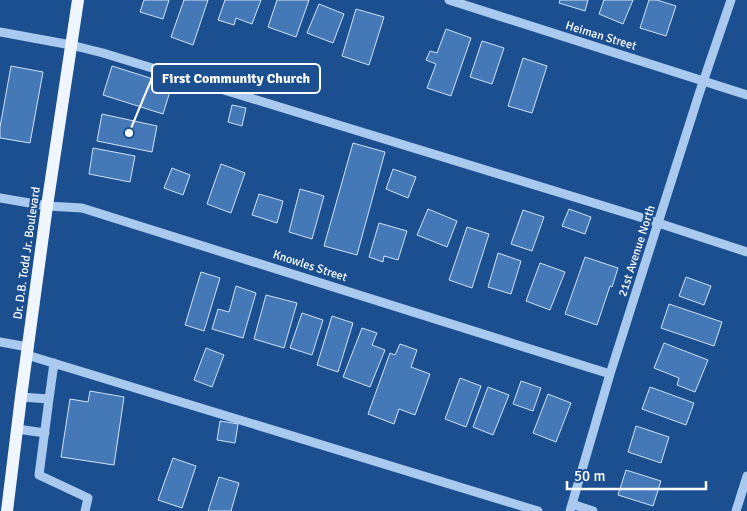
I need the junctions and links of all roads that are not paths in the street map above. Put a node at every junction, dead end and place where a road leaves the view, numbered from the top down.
1 (78, 0) edge
2 (448, 0) edge
3 (731, 0) edge
4 (0, 32) edge
5 (71, 45) junction
6 (704, 81) junction
7 (747, 95) edge
8 (0, 198) edge
9 (47, 206) junction
10 (659, 223) junction
11 (747, 252) edge
12 (0, 342) edge
13 (27, 351) junction
14 (54, 363) junction
15 (610, 374) junction
16 (21, 397) junction
17 (49, 399) junction
18 (17, 429) junction
19 (45, 433) junction
20 (747, 476) edge
21 (571, 507) edge
22 (7, 511) edge
23 (85, 511) edge
24 (538, 511) edge
25 (593, 511) edge
26 (736, 511) edge

1 - 5 main road, Dr. D.B. Todd Jr. Boulevard
2 - 6 street, Heiman Street
3 - 6 street, 21st Avenue North
4 - 5 street
5 - 9 main road, Dr. D.B. Todd Jr. Boulevard
5 - 10 street
6 - 7 street, Heiman Street
6 - 10 street, 21st Avenue North
8 - 9 street, Knowles Street
9 - 13 main road, Dr. D.B. Todd Jr. Boulevard
9 - 15 street, Knowles Street
10 - 11 street
10 - 15 street, 21st Avenue North
12 - 13 street
13 - 14 street
13 - 16 main road, Dr. D.B. Todd Jr. Boulevard
14 - 17 street
14 - 24 street
15 - 21 street, 21st Avenue North
16 - 17 street
16 - 18 main road, Dr. D.B. Todd Jr. Boulevard
17 - 19 street
18 - 19 street
18 - 22 main road, Dr. D.B. Todd Jr. Boulevard
19 - 23 street
20 - 26 street
21 - 25 street

